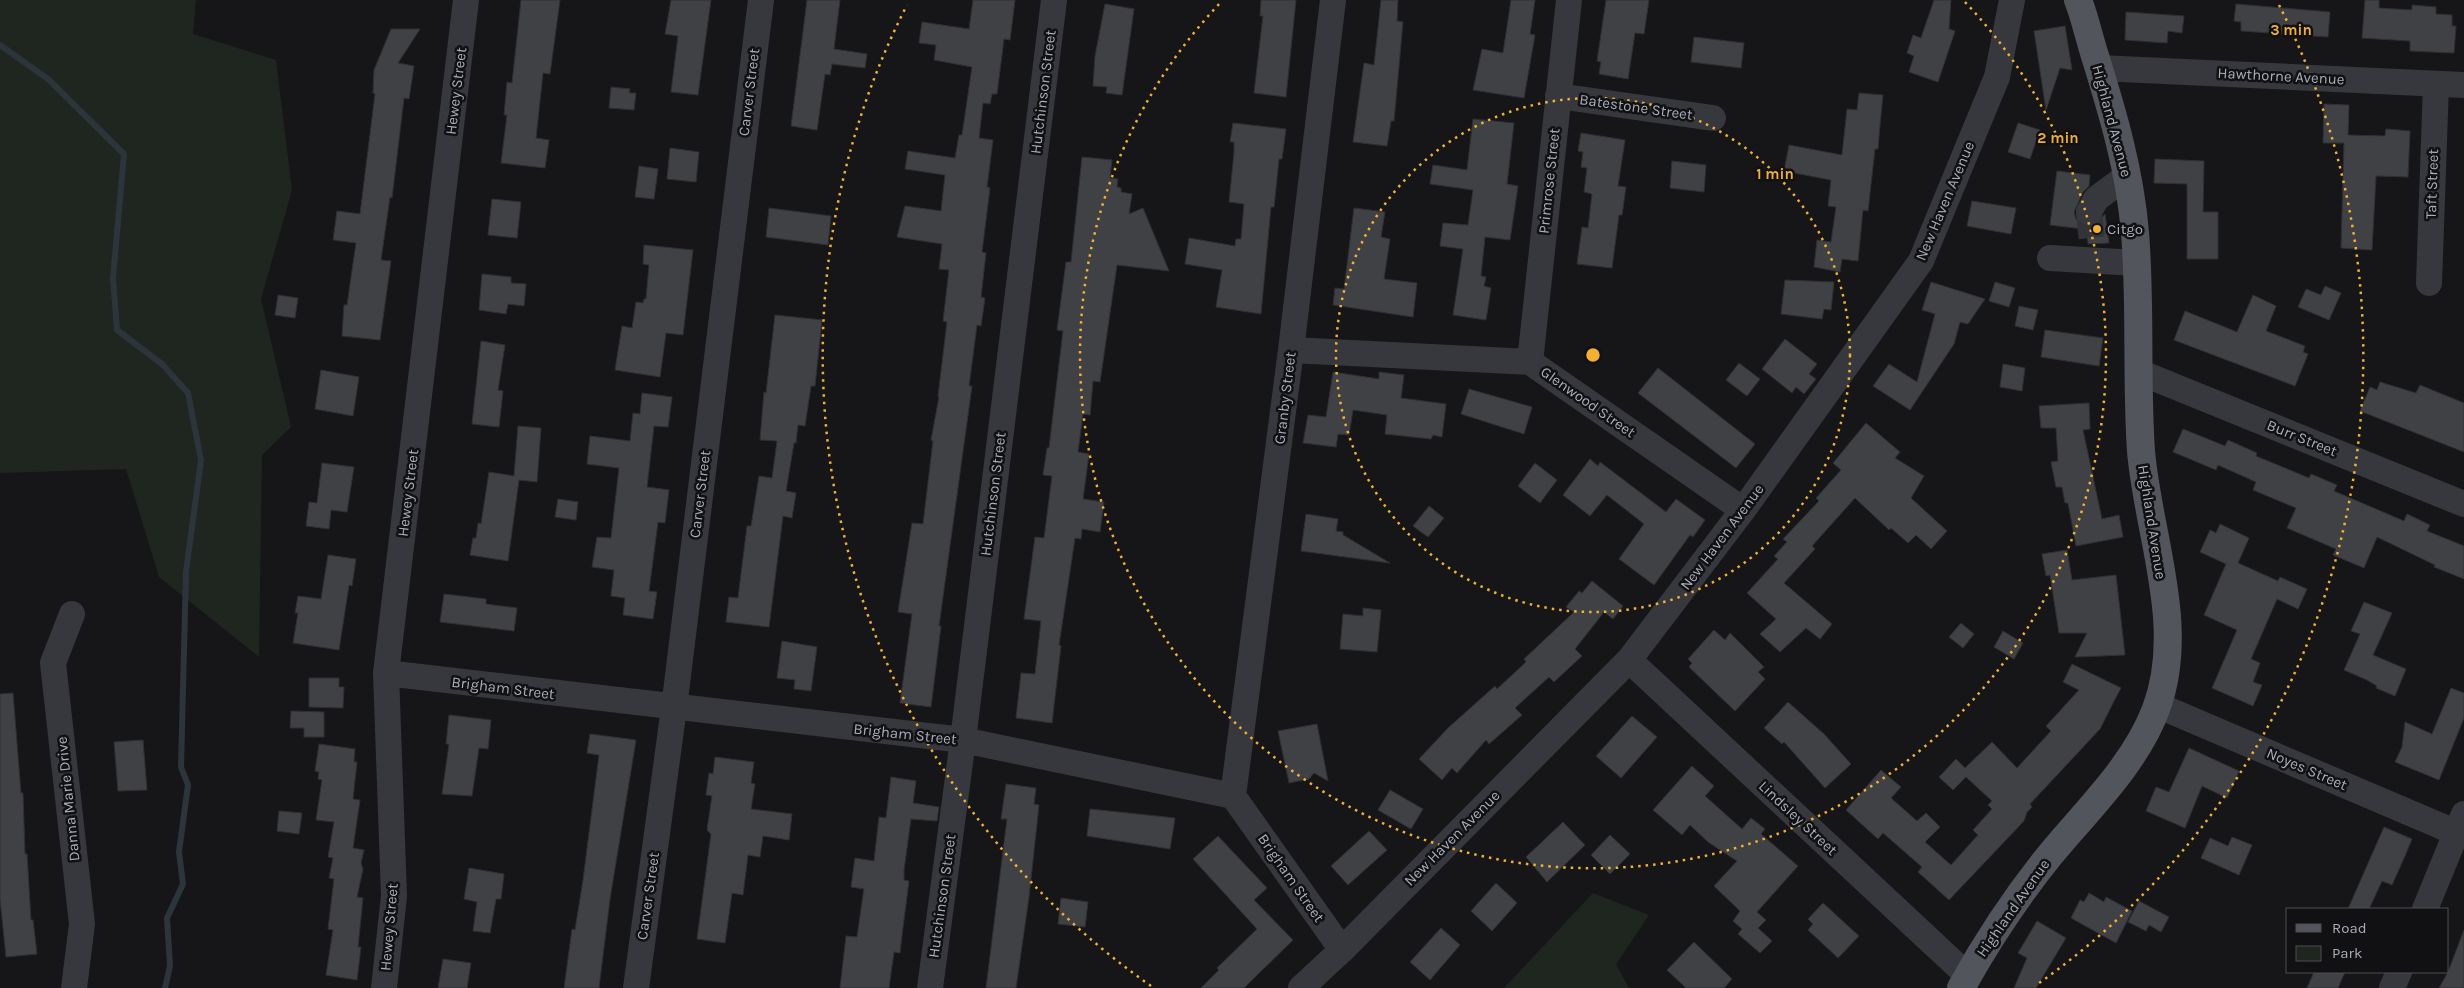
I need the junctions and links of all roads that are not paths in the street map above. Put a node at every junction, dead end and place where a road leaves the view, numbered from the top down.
1 (466, 0) edge
2 (760, 0) edge
3 (1054, 0) edge
4 (1333, 0) edge
5 (1569, 0) edge
6 (2012, 0) edge
7 (2078, 0) edge
8 (2099, 68) junction
9 (2436, 84) junction
10 (2464, 85) edge
11 (1558, 96) junction
12 (1713, 118) dead end
13 (2128, 176) junction
14 (2095, 208) dead end
15 (2050, 258) dead end
16 (2137, 263) junction
17 (2429, 284) dead end
18 (1292, 350) junction
19 (1530, 362) junction
20 (2139, 372) junction
21 (2464, 504) edge
22 (1743, 510) junction
23 (72, 614) dead end
24 (1629, 660) junction
25 (386, 673) junction
26 (2157, 705) junction
27 (674, 708) junction
28 (963, 740) junction
29 (1233, 796) junction
30 (2460, 823) edge
31 (2425, 908) edge
32 (1342, 950) junction
33 (2399, 973) edge
34 (1964, 982) edge
35 (74, 988) edge
36 (384, 988) edge
37 (636, 988) edge
38 (930, 988) edge
39 (1301, 988) edge
40 (2392, 988) edge

1 - 25 street, Hewey Street
2 - 27 street, Carver Street
3 - 28 street, Hutchinson Street
4 - 18 street, Granby Street
5 - 11 street, Primrose Street
6 - 22 street, New Haven Avenue
7 - 8 main road, Highland Avenue
8 - 9 street, Hawthorne Avenue
8 - 13 main road, Highland Avenue
9 - 10 street, Hawthorne Avenue
9 - 17 street, Taft Street
11 - 12 street, Batestone Street
11 - 19 street, Primrose Street
13 - 14 street
13 - 16 main road, Highland Avenue
15 - 16 street
16 - 20 main road, Highland Avenue
18 - 19 street, Glenwood Street
18 - 29 street, Granby Street
19 - 22 street, Glenwood Street
20 - 21 street, Burr Street
20 - 26 main road, Highland Avenue
22 - 24 street, New Haven Avenue
23 - 35 street, Danna Marie Drive
24 - 32 street, New Haven Avenue
24 - 34 street, Lindsley Street
25 - 27 street, Brigham Street
25 - 36 street, Hewey Street
26 - 30 street, Noyes Street
26 - 34 main road, Highland Avenue
27 - 28 street, Brigham Street
27 - 37 street, Carver Street
28 - 29 street, Brigham Street
28 - 38 street, Hutchinson Street
29 - 32 street, Brigham Street
30 - 31 street
32 - 39 street, New Haven Avenue
33 - 40 street

